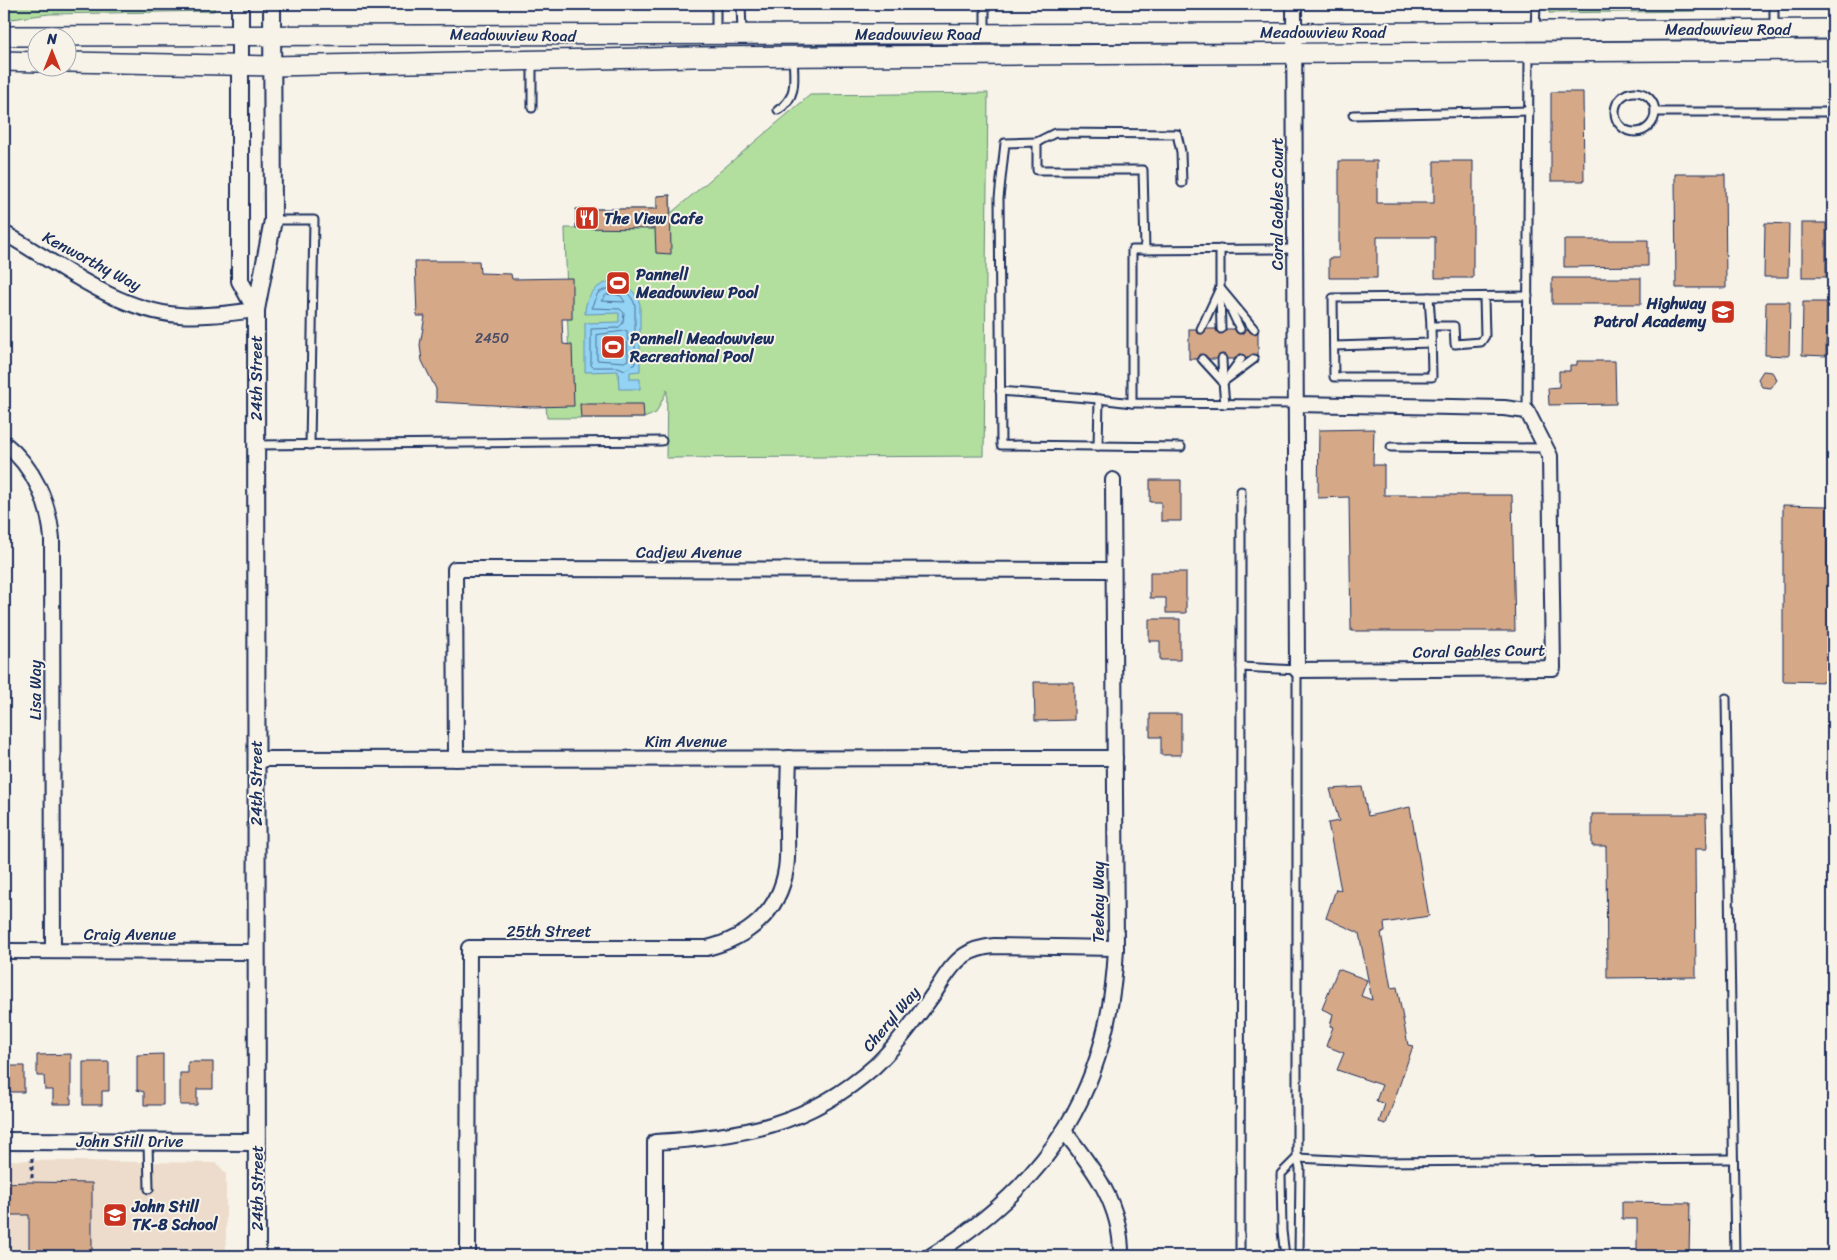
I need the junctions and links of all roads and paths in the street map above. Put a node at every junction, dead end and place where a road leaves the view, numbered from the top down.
1 (240, 4) edge
2 (272, 4) edge
3 (716, 4) edge
4 (741, 4) edge
5 (985, 4) edge
6 (1294, 4) edge
7 (1536, 4) edge
8 (1774, 4) edge
9 (1774, 29) junction
10 (1833, 29) edge
11 (1536, 30) junction
12 (1294, 33) junction
13 (985, 34) junction
14 (716, 35) junction
15 (742, 35) junction
16 (4, 36) edge
17 (240, 36) junction
18 (272, 36) junction
19 (1833, 50) edge
20 (1529, 53) junction
21 (1295, 55) junction
22 (793, 56) junction
23 (532, 59) junction
24 (4, 62) edge
25 (28, 62) edge
26 (78, 62) edge
27 (240, 65) junction
28 (273, 66) junction
29 (532, 108) dead end
30 (778, 110) dead end
31 (1529, 110) junction
32 (1655, 112) junction
33 (1833, 112) edge
34 (1353, 114) dead end
35 (1037, 142) junction
36 (1182, 183) dead end
37 (272, 220) junction
38 (4, 233) edge
39 (1220, 249) junction
40 (1295, 249) junction
41 (1145, 250) junction
42 (1220, 288) junction
43 (1528, 296) junction
44 (1429, 297) junction
45 (1484, 297) junction
46 (256, 310) junction
47 (1431, 326) junction
48 (1201, 328) dead end
49 (1221, 328) dead end
50 (1240, 328) dead end
51 (1254, 328) dead end
52 (1431, 343) junction
53 (1334, 346) junction
54 (1202, 359) dead end
55 (1222, 359) dead end
56 (1241, 359) dead end
57 (1254, 359) dead end
58 (1223, 382) junction
59 (1000, 390) junction
60 (1099, 399) junction
61 (1132, 403) junction
62 (1225, 404) junction
63 (1294, 404) junction
64 (1527, 411) junction
65 (662, 441) dead end
66 (4, 443) edge
67 (256, 445) junction
68 (310, 445) junction
69 (1098, 446) junction
70 (1181, 447) dead end
71 (1390, 448) dead end
72 (1546, 448) junction
73 (1113, 480) dead end
74 (1241, 491) dead end
75 (1113, 570) junction
76 (1241, 667) junction
77 (1297, 670) junction
78 (1726, 698) dead end
79 (789, 758) junction
80 (1115, 758) junction
81 (256, 759) junction
82 (456, 759) junction
83 (1116, 948) junction
84 (4, 951) edge
85 (53, 951) junction
86 (256, 952) junction
87 (1064, 1131) junction
88 (4, 1141) edge
89 (148, 1141) junction
90 (256, 1142) junction
91 (32, 1158) dead end
92 (1297, 1158) junction
93 (1734, 1159) junction
94 (32, 1182) dead end
95 (149, 1189) dead end
96 (257, 1256) edge
97 (468, 1256) edge
98 (655, 1256) edge
99 (931, 1256) edge
100 (1122, 1256) edge
101 (1240, 1256) edge
102 (1285, 1256) edge
103 (1299, 1256) edge
104 (1735, 1256) edge

1 - 17 street, 24th Street
2 - 18 street, 24th Street
3 - 14 lane
4 - 15 lane
5 - 13 lane
6 - 12 street, Coral Gables Court
7 - 11 lane
8 - 9 lane
9 - 10 main road, Meadowview Road
9 - 11 main road, Meadowview Road
11 - 12 main road, Meadowview Road
12 - 13 main road, Meadowview Road
12 - 21 street, Coral Gables Court
13 - 15 main road, Meadowview Road
14 - 15 main road, Meadowview Road
14 - 18 main road, Meadowview Road
16 - 17 main road, Meadowview Road
17 - 18 main road, Meadowview Road
17 - 27 street, 24th Street
18 - 28 street, 24th Street
19 - 20 main road, Meadowview Road
20 - 21 main road, Meadowview Road
20 - 31 lane
21 - 22 main road, Meadowview Road
21 - 40 street, Coral Gables Court
22 - 23 main road, Meadowview Road
22 - 30 lane
23 - 28 main road, Meadowview Road
23 - 29 lane
24 - 25 main road
26 - 27 main road, Meadowview Road
27 - 28 main road, Meadowview Road
27 - 46 street, 24th Street
28 - 37 street, 24th Street
31 - 34 lane
31 - 43 lane
32 - 32 lane
32 - 33 lane
35 - 36 lane
35 - 41 lane
35 - 59 lane
37 - 46 street, 24th Street
37 - 68 lane
38 - 46 street, Kenworthy Way
39 - 40 lane
39 - 41 lane
39 - 42 lane
40 - 63 street, Coral Gables Court
41 - 61 lane
42 - 48 lane
42 - 49 lane
42 - 50 lane
42 - 51 lane
43 - 45 lane
43 - 64 lane
44 - 45 lane
44 - 47 lane
44 - 53 lane
45 - 47 lane
46 - 67 street, 24th Street
47 - 52 lane
52 - 53 lane
52 - 53 lane
54 - 58 lane
55 - 58 lane
56 - 58 lane
57 - 58 lane
58 - 62 lane
59 - 60 lane
59 - 69 lane
60 - 61 lane
60 - 69 lane
61 - 62 lane
62 - 63 lane
63 - 64 street
63 - 77 street, Coral Gables Court
64 - 72 street, Coral Gables Court
65 - 68 lane
66 - 85 street, Lisa Way
67 - 68 lane
67 - 81 street, 24th Street
69 - 70 lane
71 - 72 lane
72 - 77 street, Coral Gables Court
73 - 75 street, Teekay Way
74 - 76 lane
75 - 80 street, Teekay Way
75 - 82 street, Cadjew Avenue
76 - 77 lane
76 - 101 lane
77 - 92 lane
78 - 93 lane
79 - 80 street, Kim Avenue
79 - 82 street, Kim Avenue
79 - 97 street, 25th Street
80 - 83 street, Teekay Way
81 - 82 street, Kim Avenue
81 - 86 street, 24th Street
83 - 87 street, Teekay Way
83 - 98 street, Cheryl Way
84 - 85 street, Craig Avenue
85 - 86 street, Craig Avenue
86 - 90 street, 24th Street
87 - 99 street, Teekay Way
87 - 100 street
88 - 89 street, John Still Drive
89 - 90 street, John Still Drive
89 - 95 lane
90 - 96 street, 24th Street
91 - 94 path
92 - 93 lane
92 - 102 lane
92 - 103 lane
93 - 104 lane

